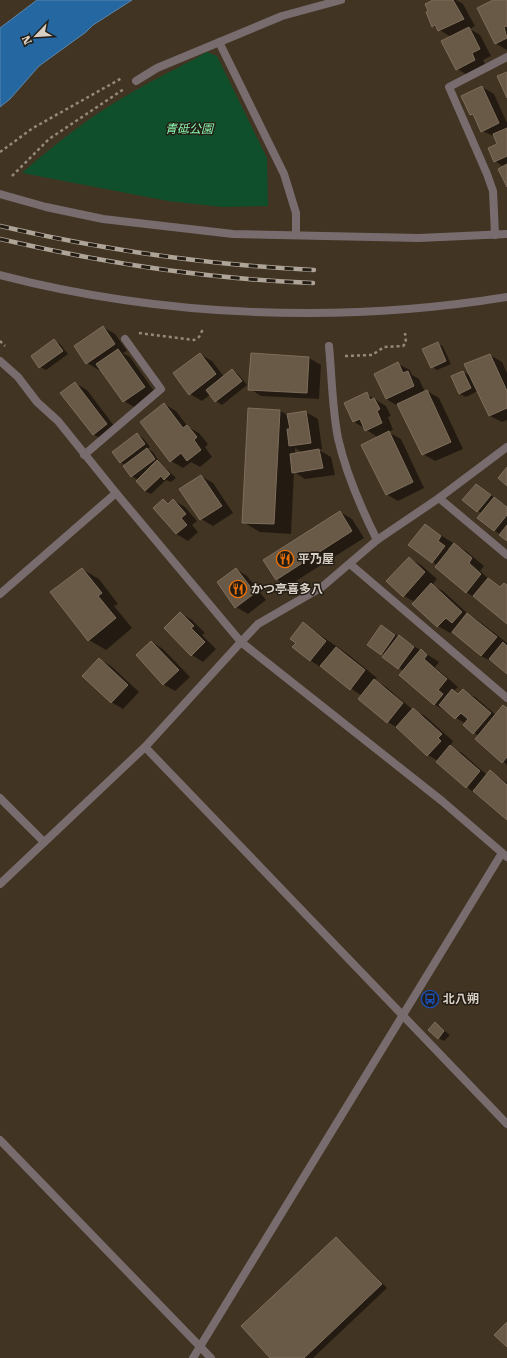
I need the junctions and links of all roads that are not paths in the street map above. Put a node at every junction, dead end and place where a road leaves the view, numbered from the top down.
1 (341, 0) edge
2 (219, 42) junction
3 (507, 57) edge
4 (136, 81) road end
5 (0, 194) edge
6 (507, 234) edge
7 (296, 235) junction
8 (495, 235) junction
9 (0, 275) edge
10 (507, 297) edge
11 (125, 339) road end
12 (329, 346) dead end
13 (0, 361) edge
14 (507, 447) edge
15 (84, 455) junction
16 (116, 494) junction
17 (439, 498) junction
18 (377, 540) junction
19 (507, 554) edge
20 (350, 564) junction
21 (0, 594) edge
22 (241, 642) junction
23 (507, 698) edge
24 (145, 748) junction
25 (0, 798) edge
26 (44, 842) junction
27 (505, 852) edge
28 (0, 884) edge
29 (402, 1016) junction
30 (507, 1124) edge
31 (0, 1140) edge
32 (200, 1346) junction
33 (193, 1358) edge
34 (211, 1358) edge

1 - 2 street
2 - 4 street
2 - 7 street
3 - 8 street
5 - 7 street
6 - 8 street
7 - 8 street
9 - 10 street
11 - 15 street
12 - 18 street
13 - 15 street
14 - 17 street
15 - 16 street
16 - 21 street
16 - 22 street
17 - 18 street
17 - 19 street
18 - 20 street
20 - 22 street
20 - 23 street
22 - 24 street
22 - 27 street
24 - 26 street
24 - 29 street
25 - 26 street
26 - 28 street
27 - 29 street
29 - 30 street
29 - 32 street
31 - 32 street
32 - 33 street
32 - 34 street

